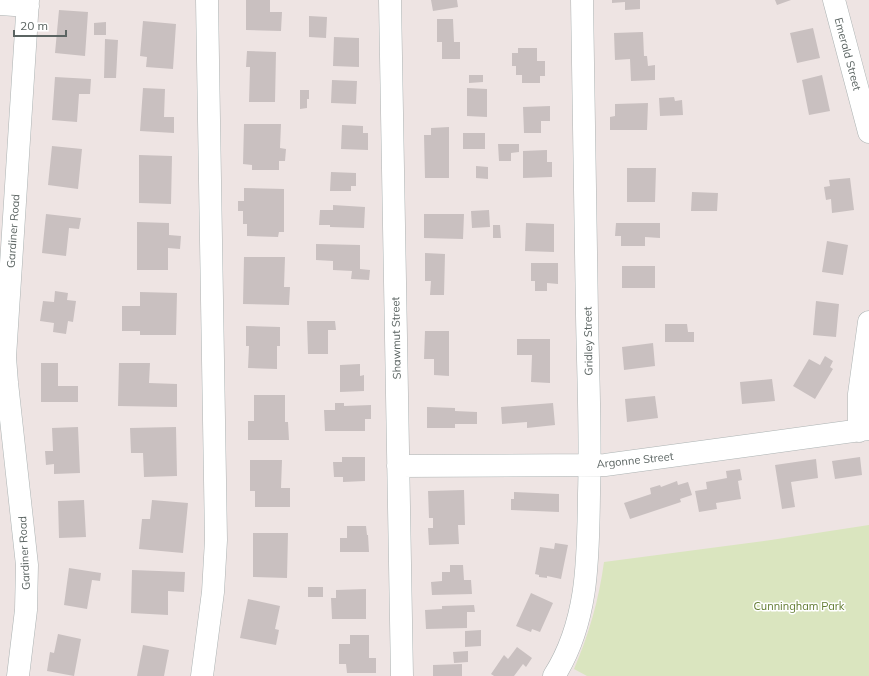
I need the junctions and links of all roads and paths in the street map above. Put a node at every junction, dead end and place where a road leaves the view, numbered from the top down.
1 (208, 0) edge
2 (390, 0) edge
3 (582, 0) edge
4 (834, 0) edge
5 (28, 3) edge
6 (0, 4) edge
7 (869, 132) edge
8 (869, 322) edge
9 (864, 430) edge
10 (398, 466) junction
11 (590, 466) junction
12 (18, 676) edge
13 (202, 676) edge
14 (402, 676) edge
15 (554, 676) edge

1 - 13 street
2 - 10 street, Shawmut Street
3 - 11 street, Gridley Street
4 - 7 street, Emerald Street
5 - 6 street
5 - 12 street, Gardiner Road
8 - 9 street
9 - 11 street, Argonne Street
10 - 11 street, Argonne Street
10 - 14 street, Shawmut Street
11 - 15 street, Gridley Street

